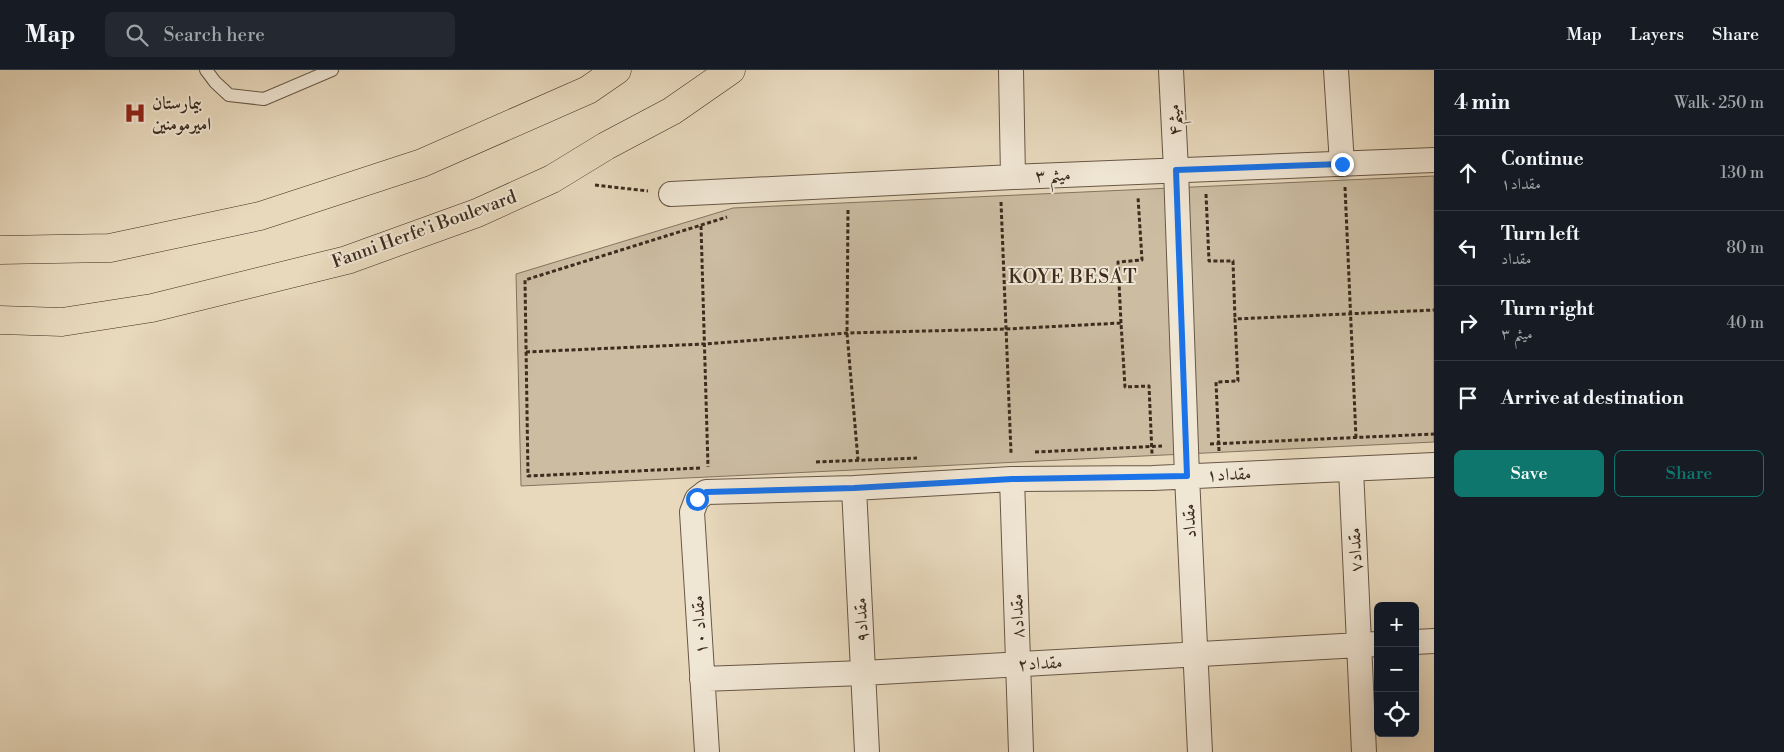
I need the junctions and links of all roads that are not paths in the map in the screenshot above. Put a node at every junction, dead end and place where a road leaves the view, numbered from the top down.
1 (206, 70) edge
2 (332, 70) edge
3 (617, 70) edge
4 (731, 70) edge
5 (1011, 70) edge
6 (1171, 70) edge
7 (1336, 70) edge
8 (1434, 160) edge
9 (1342, 164) junction
10 (1176, 170) junction
11 (1013, 177) junction
12 (671, 194) road end
13 (0, 250) edge
14 (0, 320) edge
15 (1434, 465) edge
16 (1352, 469) junction
17 (1187, 476) junction
18 (1012, 479) junction
19 (854, 488) junction
20 (697, 499) joint
21 (1434, 641) edge
22 (1419, 642) edge
23 (1369, 645) edge
24 (1196, 654) junction
25 (1018, 664) junction
26 (863, 673) junction
27 (702, 679) junction
28 (707, 752) edge
29 (866, 752) edge
30 (1021, 752) edge
31 (1200, 752) edge
32 (1364, 752) edge

1 - 2 lane
3 - 13 main road
4 - 14 main road, Fanni Herfe'i Boulevard
5 - 11 street
6 - 10 street, میثم۴
7 - 9 street
8 - 9 street, میثم ۳
9 - 10 street, میثم ۳
10 - 11 street, میثم ۳
10 - 17 street, مقداد
11 - 12 street, میثم ۳
15 - 16 street, مقداد۱
16 - 17 street, مقداد۱
16 - 23 street, مقداد۷
17 - 18 street, مقداد۱
17 - 24 street, مقداد
18 - 19 street, مقداد۱
18 - 25 street, مقداد۸
19 - 20 street, مقداد۱
19 - 26 street, مقداد۹
20 - 27 street, مقداد ۱۰
21 - 22 street
23 - 24 street, مقداد۲
23 - 32 street, مقداد۷
24 - 25 street, مقداد۲
24 - 31 street, مقداد
25 - 26 street, مقداد۲
25 - 30 street, مقداد۸
26 - 27 street, مقداد۲
26 - 29 street, مقداد۹
27 - 28 street, مقداد ۱۰

